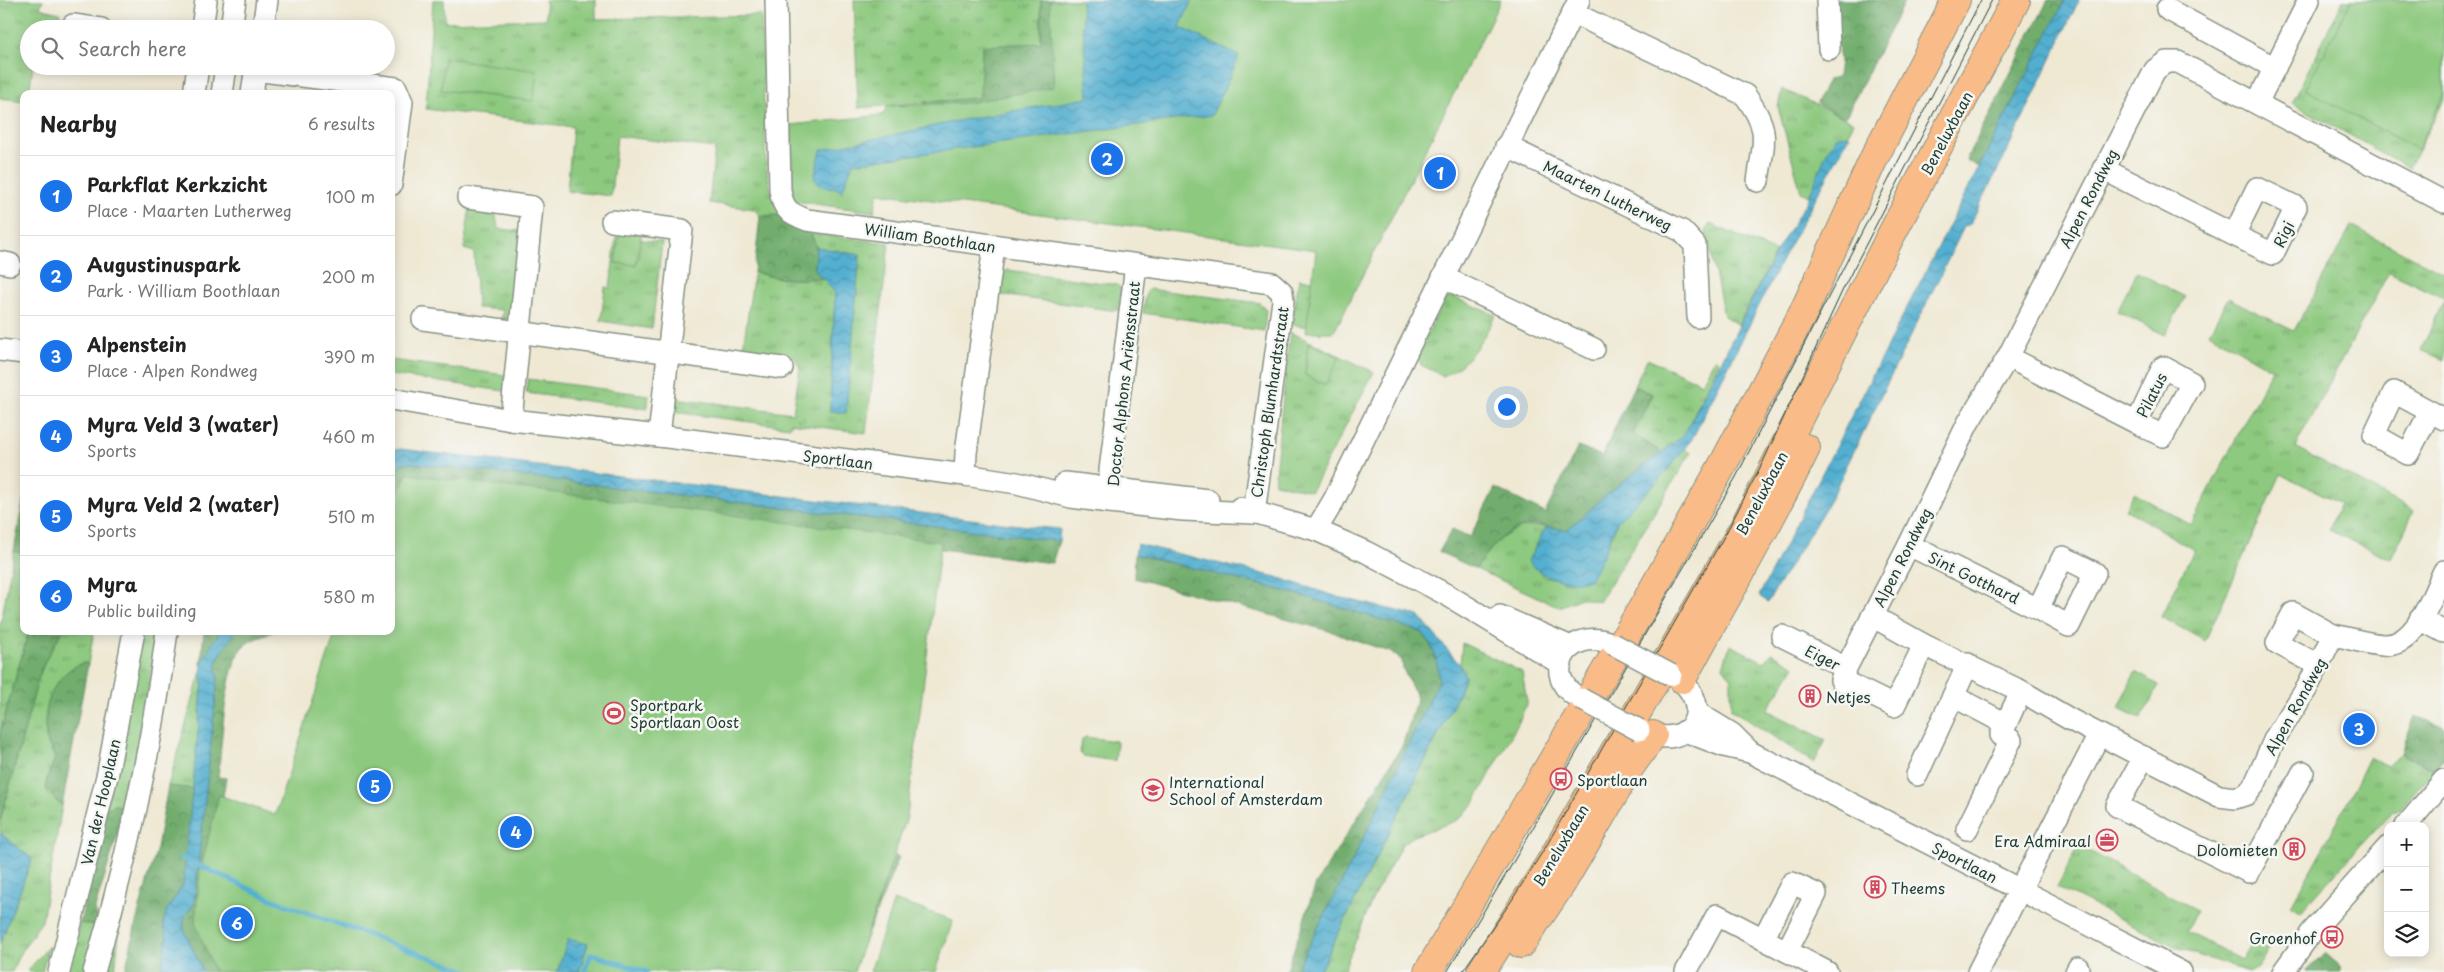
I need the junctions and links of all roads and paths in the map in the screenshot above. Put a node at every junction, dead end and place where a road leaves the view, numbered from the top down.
1 (206, 0) edge
2 (235, 0) edge
3 (267, 0) edge
4 (776, 0) edge
5 (1826, 0) edge
6 (1956, 0) edge
7 (2016, 0) edge
8 (2309, 0) edge
9 (1576, 6) edge
10 (2167, 9) dead end
11 (203, 20) edge
12 (232, 20) edge
13 (264, 20) edge
14 (1829, 49) dead end
15 (2275, 68) junction
16 (197, 75) edge
17 (225, 75) edge
18 (255, 75) edge
19 (305, 75) edge
20 (195, 90) edge
21 (223, 90) edge
22 (253, 90) edge
23 (2257, 103) junction
24 (1506, 146) junction
25 (395, 155) edge
26 (1875, 156) junction
27 (2103, 169) junction
28 (1920, 180) junction
29 (1758, 181) dead end
30 (468, 198) dead end
31 (2444, 202) edge
32 (612, 221) dead end
33 (2234, 234) dead end
34 (994, 246) junction
35 (1136, 265) junction
36 (1443, 277) junction
37 (1282, 292) joint
38 (1698, 316) dead end
39 (423, 319) dead end
40 (521, 333) junction
41 (1594, 349) dead end
42 (668, 352) junction
43 (2008, 357) junction
44 (782, 368) dead end
45 (395, 400) edge
46 (511, 420) junction
47 (2136, 423) dead end
48 (659, 436) junction
49 (965, 475) junction
50 (1110, 495) junction
51 (1254, 513) junction
52 (1316, 530) junction
53 (1909, 545) junction
54 (2444, 571) edge
55 (2038, 609) dead end
56 (1872, 616) junction
57 (2420, 619) junction
58 (2444, 632) edge
59 (133, 635) edge
60 (166, 635) edge
61 (2333, 635) junction
62 (1782, 636) dead end
63 (1608, 642) junction
64 (1924, 645) junction
65 (1566, 656) junction
66 (1968, 664) junction
67 (2318, 665) junction
68 (1846, 668) junction
69 (1677, 677) junction
70 (2021, 691) junction
71 (1953, 696) junction
72 (1576, 697) junction
73 (1696, 712) junction
74 (2006, 724) junction
75 (1685, 731) junction
76 (1646, 733) junction
77 (2099, 735) junction
78 (1750, 752) junction
79 (2144, 757) junction
80 (2302, 772) dead end
81 (1917, 775) dead end
82 (2444, 780) edge
83 (2409, 822) edge
84 (1967, 829) dead end
85 (2384, 852) edge
86 (2020, 890) junction
87 (1763, 939) junction
88 (1787, 951) junction
89 (59, 972) edge
90 (94, 972) edge
91 (1408, 972) edge
92 (1428, 972) edge
93 (1481, 972) edge
94 (1501, 972) edge
95 (1686, 972) edge
96 (1827, 972) edge
97 (1978, 972) edge
98 (2181, 972) edge
99 (2283, 972) edge

1 - 11 street
2 - 12 street
3 - 13 street
4 - 34 street, William Boothlaan
5 - 14 street
6 - 26 main road
7 - 28 main road, Beneluxbaan
8 - 15 street
9 - 24 street
9 - 29 street
10 - 15 street
15 - 23 street
16 - 20 street
17 - 21 street
18 - 22 street
19 - 25 street
23 - 27 street, Alpen Rondweg
23 - 31 street, Alpen Rondweg
24 - 36 street
24 - 38 street, Maarten Lutherweg
26 - 63 main road
26 - 92 main road
27 - 33 street
27 - 43 street, Alpen Rondweg
28 - 69 main road
28 - 93 main road, Beneluxbaan
30 - 40 street
32 - 42 street
34 - 35 street, William Boothlaan
34 - 49 street
35 - 37 street, William Boothlaan
35 - 50 street, Doctor Alphons Ariënsstraat
36 - 41 street
36 - 52 street
37 - 51 street, Christoph Blumhardtstraat
39 - 40 street
40 - 42 street
40 - 46 street
42 - 44 street
42 - 48 street
43 - 47 street, Pilatus
43 - 53 street, Alpen Rondweg
45 - 46 street, Sportlaan
46 - 48 street, Sportlaan
48 - 49 street, Sportlaan
49 - 50 street, Sportlaan
50 - 51 street, Sportlaan
51 - 52 street, Sportlaan
52 - 65 street, Sportlaan
53 - 55 street, Sint Gotthard
53 - 56 street, Alpen Rondweg
54 - 57 street
56 - 64 street, Alpen Rondweg
56 - 68 street, Alpen Rondweg
57 - 58 street
57 - 61 street
59 - 89 street, Van der Hooplaan
60 - 90 street
61 - 67 street, Alpen Rondweg
61 - 67 street
62 - 68 street, Eiger
63 - 65 street
63 - 69 street, bridge
64 - 66 street, Alpen Rondweg
64 - 68 street, Eiger
65 - 72 street
66 - 70 street, Alpen Rondweg
66 - 71 street
67 - 79 street, Alpen Rondweg
69 - 73 street
70 - 74 street
70 - 77 street, Alpen Rondweg
71 - 74 street
71 - 81 street
72 - 76 street, bridge
72 - 91 main road
73 - 75 street
73 - 78 street, Sportlaan
74 - 84 street
75 - 76 street
75 - 78 street, Sportlaan
76 - 94 main road
77 - 79 street, Alpen Rondweg
77 - 86 street
78 - 86 street, Sportlaan
79 - 80 street
82 - 83 street
85 - 99 street
86 - 97 street
86 - 98 street, Sportlaan
87 - 88 street
87 - 88 street
87 - 95 street
88 - 96 street

